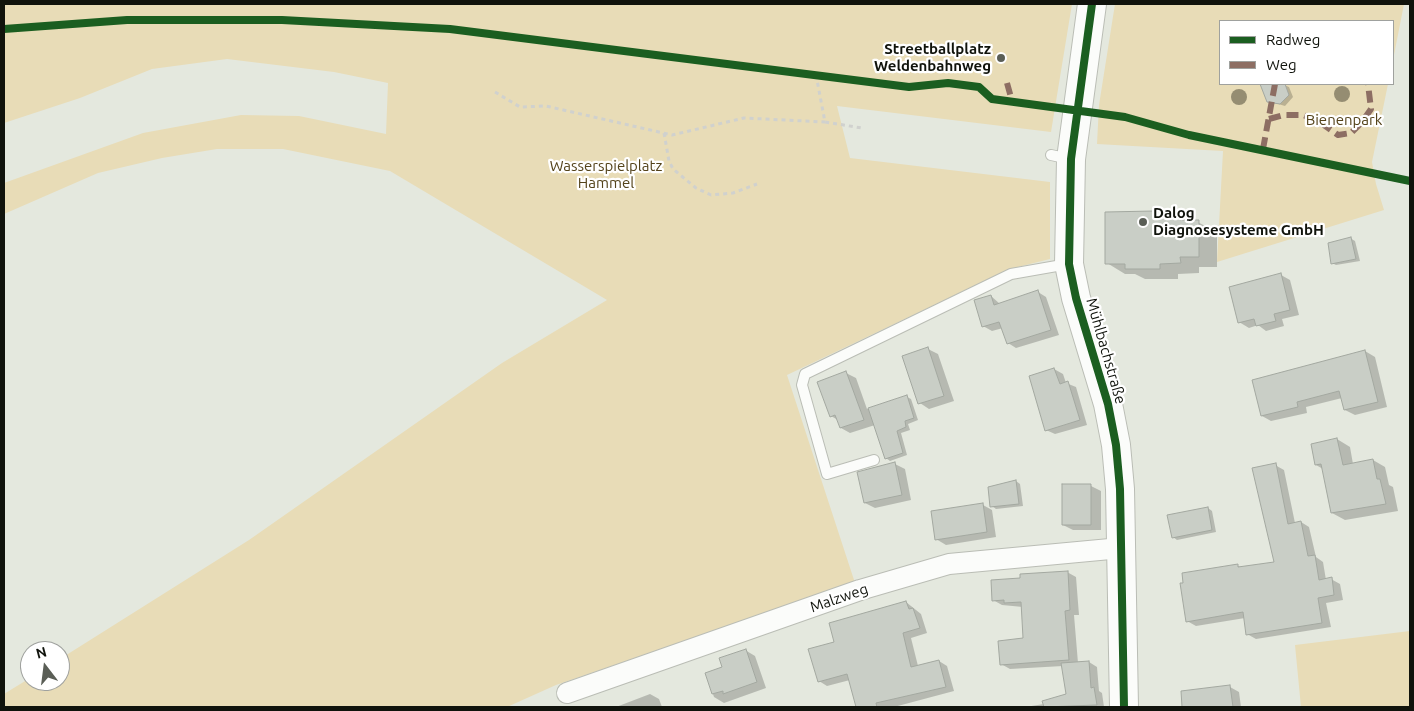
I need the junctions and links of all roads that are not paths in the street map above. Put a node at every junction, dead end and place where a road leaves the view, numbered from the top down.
1 (1092, 4) edge
2 (1069, 264) junction
3 (874, 460) dead end
4 (1121, 548) junction
5 (567, 693) dead end
6 (1124, 707) edge

1 - 2 street, Mühlbachstraße
2 - 3 lane
2 - 4 street, Mühlbachstraße
4 - 5 street, Malzweg
4 - 6 street, Mühlbachstraße

